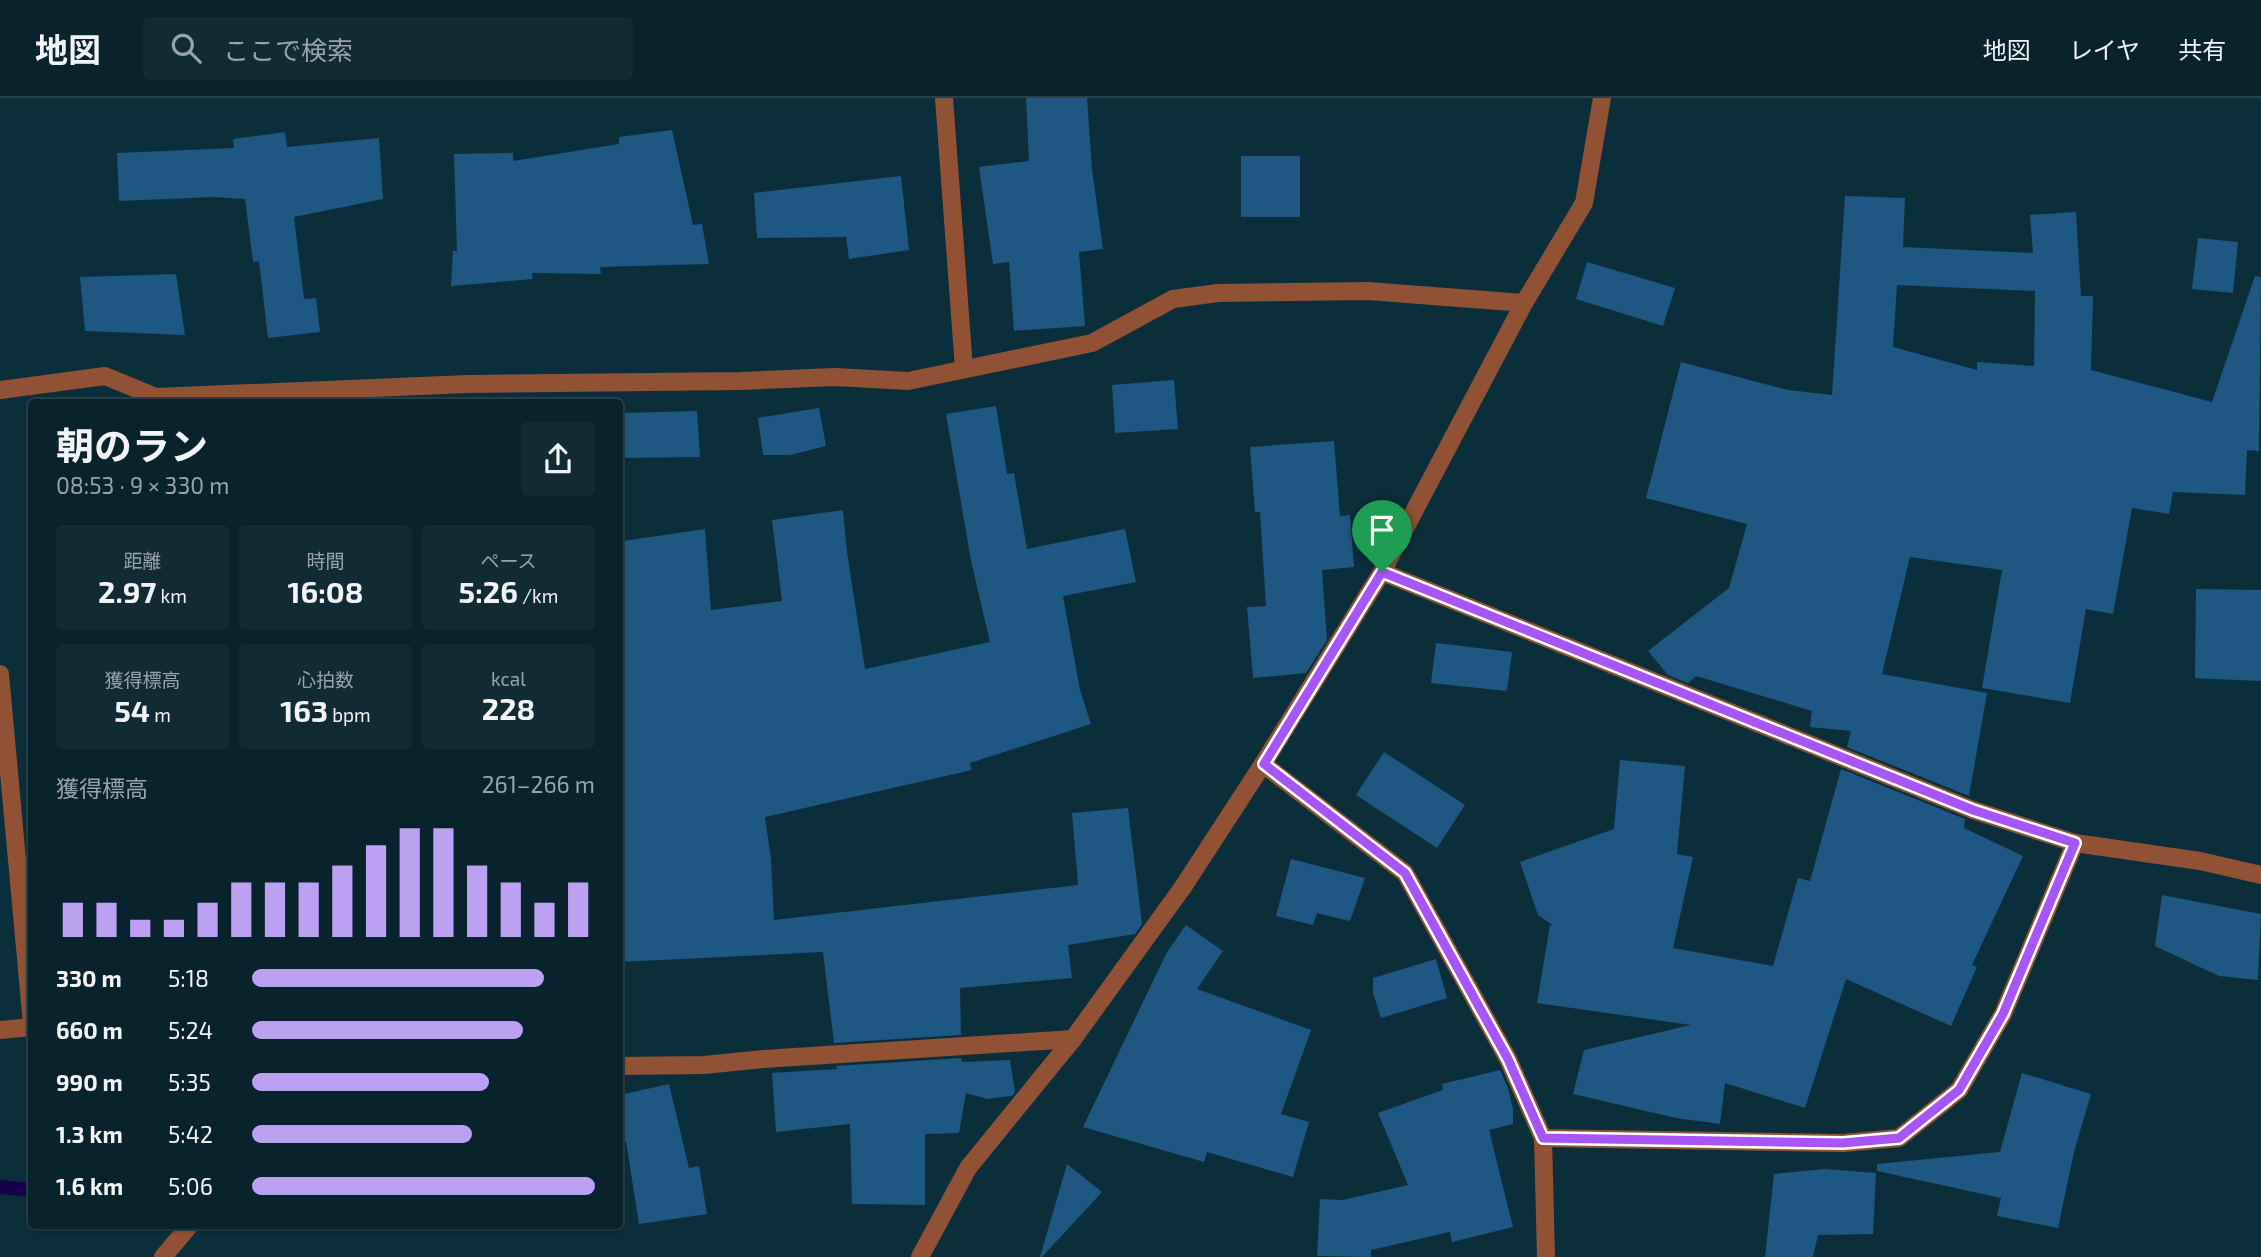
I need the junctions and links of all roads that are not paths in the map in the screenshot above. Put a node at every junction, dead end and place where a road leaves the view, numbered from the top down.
1 (944, 98) edge
2 (1602, 98) edge
3 (1524, 303) junction
4 (964, 369) junction
5 (0, 390) edge
6 (265, 397) edge
7 (1382, 572) junction
8 (0, 674) edge
9 (1264, 764) junction
10 (2075, 843) junction
11 (2261, 875) edge
12 (28, 982) edge
13 (28, 1026) edge
14 (0, 1030) edge
15 (1073, 1039) junction
16 (623, 1066) edge
17 (1543, 1138) junction
18 (187, 1229) edge
19 (163, 1257) edge
20 (920, 1257) edge
21 (1546, 1257) edge

1 - 4 street
2 - 3 street
3 - 4 street
3 - 7 street
4 - 6 street
5 - 6 street
7 - 9 street
7 - 10 street
8 - 12 street
9 - 15 street
9 - 17 street
10 - 11 street
10 - 17 street
13 - 14 street
15 - 16 street
15 - 20 street
17 - 21 street
18 - 19 street

